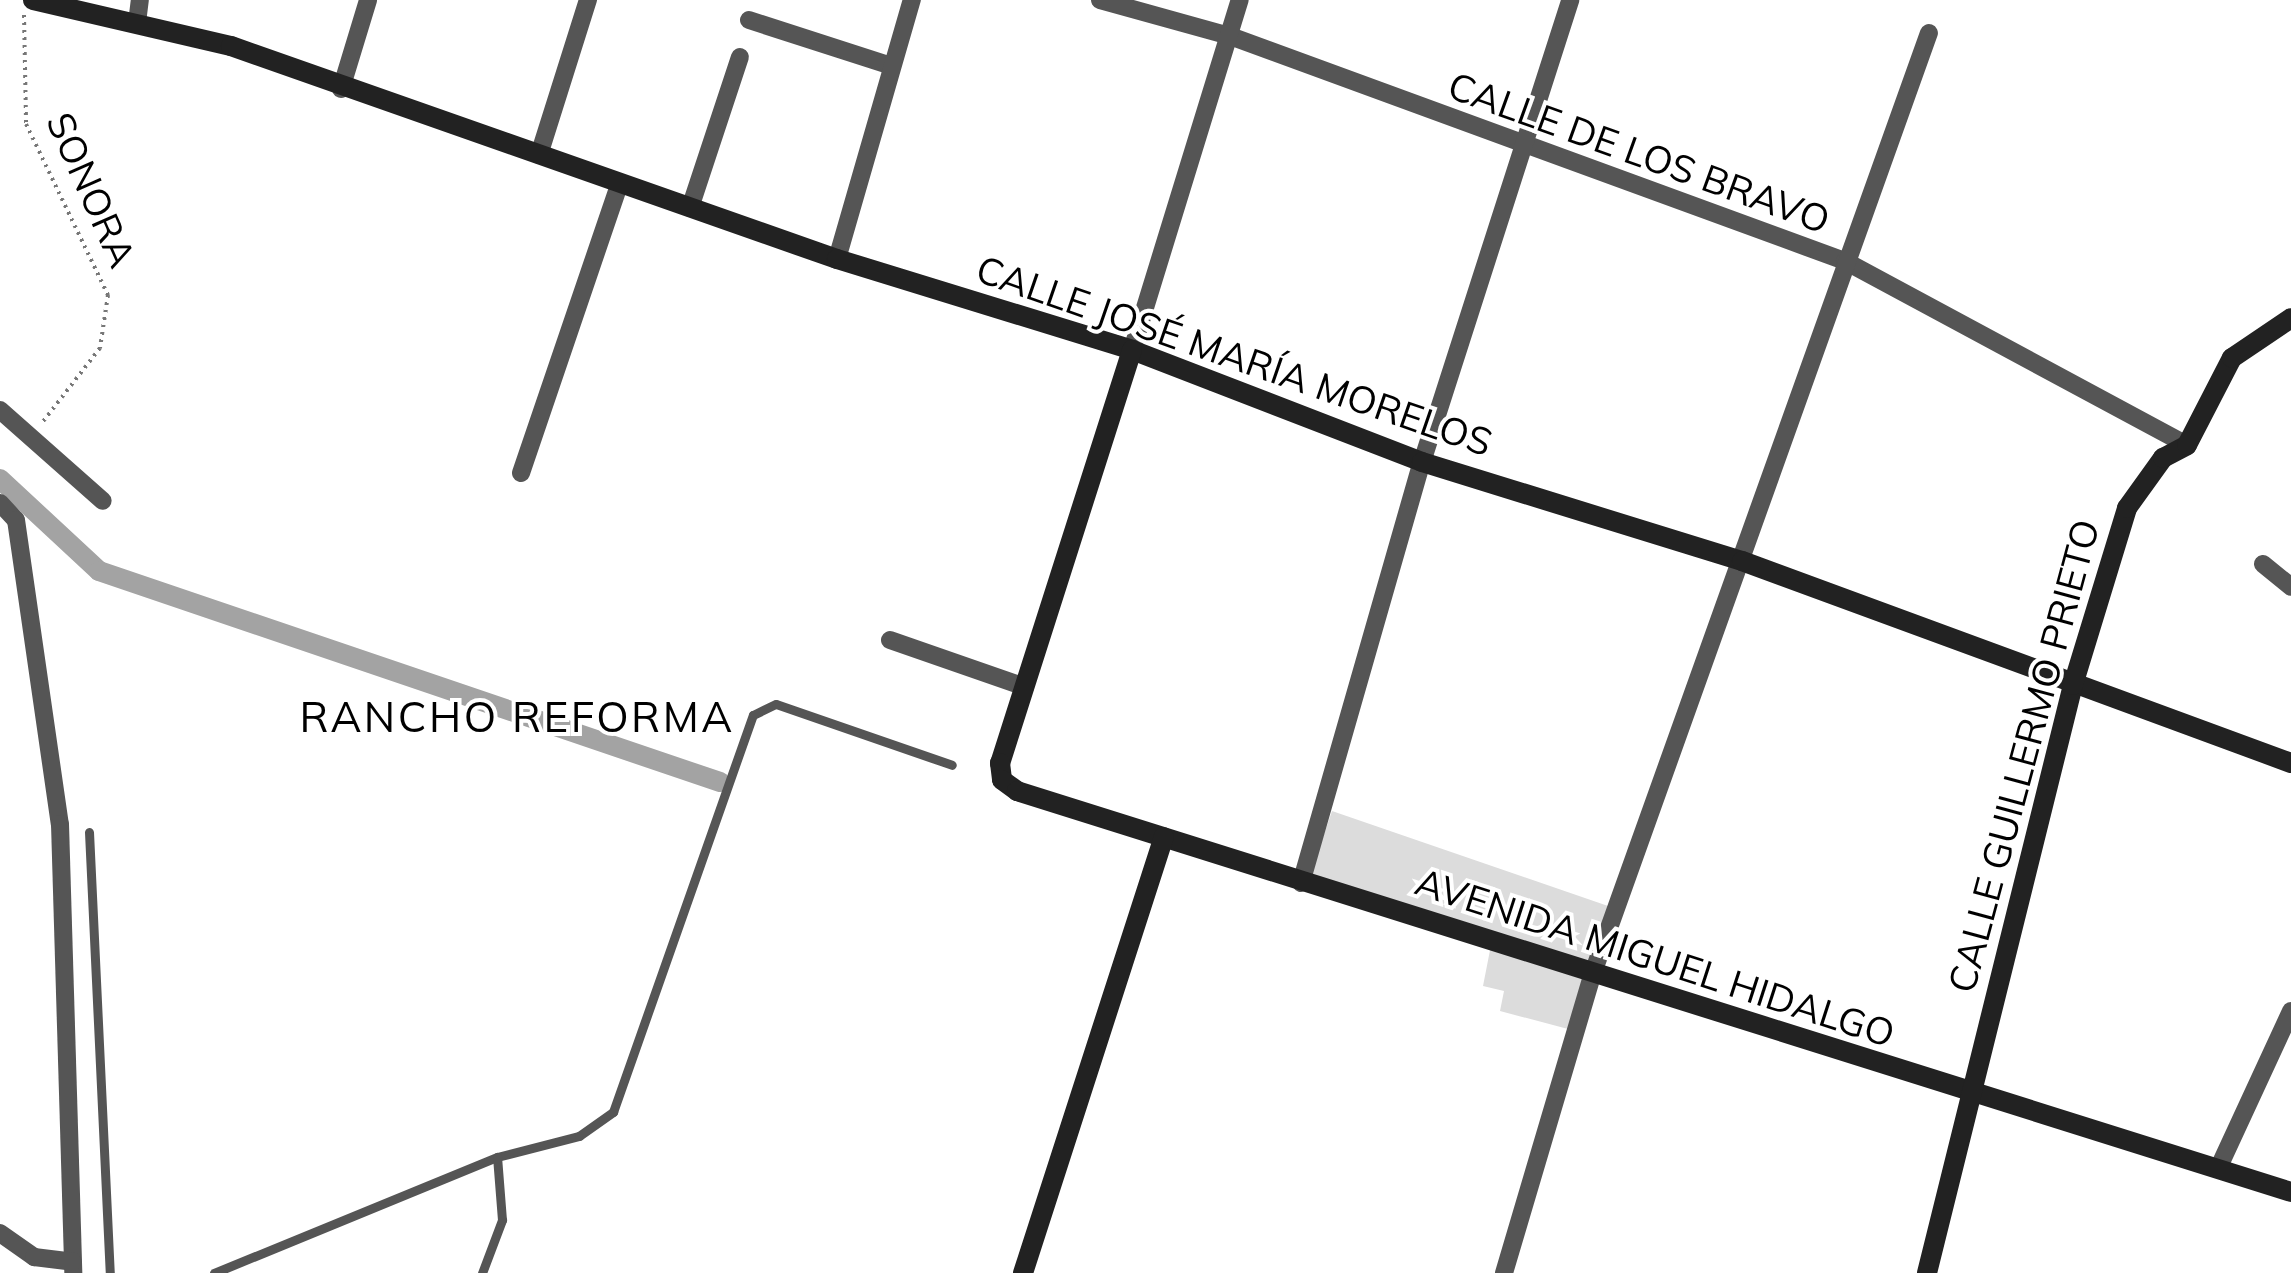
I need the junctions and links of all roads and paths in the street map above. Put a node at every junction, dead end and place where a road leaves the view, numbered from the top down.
1 (23, 0) edge
2 (33, 0) edge
3 (140, 0) edge
4 (368, 0) edge
5 (588, 0) edge
6 (912, 0) edge
7 (1100, 0) edge
8 (1240, 0) edge
9 (1570, 0) edge
10 (750, 20) dead end
11 (138, 23) junction
12 (1929, 33) dead end
13 (1230, 36) junction
14 (740, 57) dead end
15 (891, 66) junction
16 (341, 89) junction
17 (1524, 150) junction
18 (540, 155) junction
19 (620, 183) junction
20 (690, 208) junction
21 (837, 259) junction
22 (1844, 261) junction
23 (2291, 318) edge
24 (1132, 350) junction
25 (0, 410) edge
26 (30, 437) junction
27 (2186, 445) junction
28 (1422, 462) junction
29 (522, 473) dead end
30 (103, 501) dead end
31 (0, 503) edge
32 (1742, 561) junction
33 (2263, 564) dead end
34 (2291, 587) edge
35 (890, 640) dead end
36 (2072, 684) junction
37 (1024, 687) junction
38 (952, 764) dead end
39 (2291, 764) edge
40 (89, 832) dead end
41 (1164, 838) junction
42 (1301, 884) junction
43 (1594, 970) junction
44 (2291, 1011) edge
45 (1972, 1096) junction
46 (497, 1157) junction
47 (2218, 1170) junction
48 (2291, 1192) edge
49 (0, 1233) edge
50 (73, 1268) edge
51 (110, 1273) edge
52 (214, 1273) edge
53 (482, 1273) edge
54 (1023, 1273) edge
55 (1504, 1273) edge
56 (1927, 1273) edge

1 - 26 path, SONORA
2 - 11 street, CALLE JOSÉ MARÍA MORELOS
3 - 11 street
4 - 16 street
5 - 18 street
6 - 15 street
7 - 13 street, CALLE DE LOS BRAVO
8 - 13 street
9 - 17 street
10 - 15 street
11 - 16 street, CALLE JOSÉ MARÍA MORELOS
12 - 22 street
13 - 17 street, CALLE DE LOS BRAVO
13 - 24 street
14 - 20 street
15 - 21 street
16 - 18 street, CALLE JOSÉ MARÍA MORELOS
17 - 22 street, CALLE DE LOS BRAVO
17 - 28 street
18 - 19 street, CALLE JOSÉ MARÍA MORELOS
19 - 20 street, CALLE JOSÉ MARÍA MORELOS
19 - 29 street
20 - 21 street, CALLE JOSÉ MARÍA MORELOS
21 - 24 street, CALLE JOSÉ MARÍA MORELOS
22 - 27 street, CALLE DE LOS BRAVO
22 - 32 street
23 - 27 street, CALLE GUILLERMO PRIETO
24 - 28 street, CALLE JOSÉ MARÍA MORELOS
24 - 37 street
25 - 26 street
26 - 30 street
27 - 36 street, CALLE GUILLERMO PRIETO
28 - 32 street, CALLE JOSÉ MARÍA MORELOS
28 - 42 street
31 - 50 street
32 - 36 street, CALLE JOSÉ MARÍA MORELOS
32 - 43 street
33 - 34 street
35 - 37 street
36 - 39 street, CALLE JOSÉ MARÍA MORELOS
36 - 45 street, CALLE GUILLERMO PRIETO
37 - 41 street, AVENIDA MIGUEL HIDALGO
38 - 46 lane
40 - 51 lane
41 - 42 street, AVENIDA MIGUEL HIDALGO
41 - 54 street
42 - 43 street, AVENIDA MIGUEL HIDALGO
43 - 45 street, AVENIDA MIGUEL HIDALGO
43 - 55 street
44 - 47 street
45 - 47 street, AVENIDA MIGUEL HIDALGO
45 - 56 street, CALLE GUILLERMO PRIETO
46 - 52 lane
46 - 53 lane
47 - 48 street, AVENIDA MIGUEL HIDALGO
49 - 50 street

